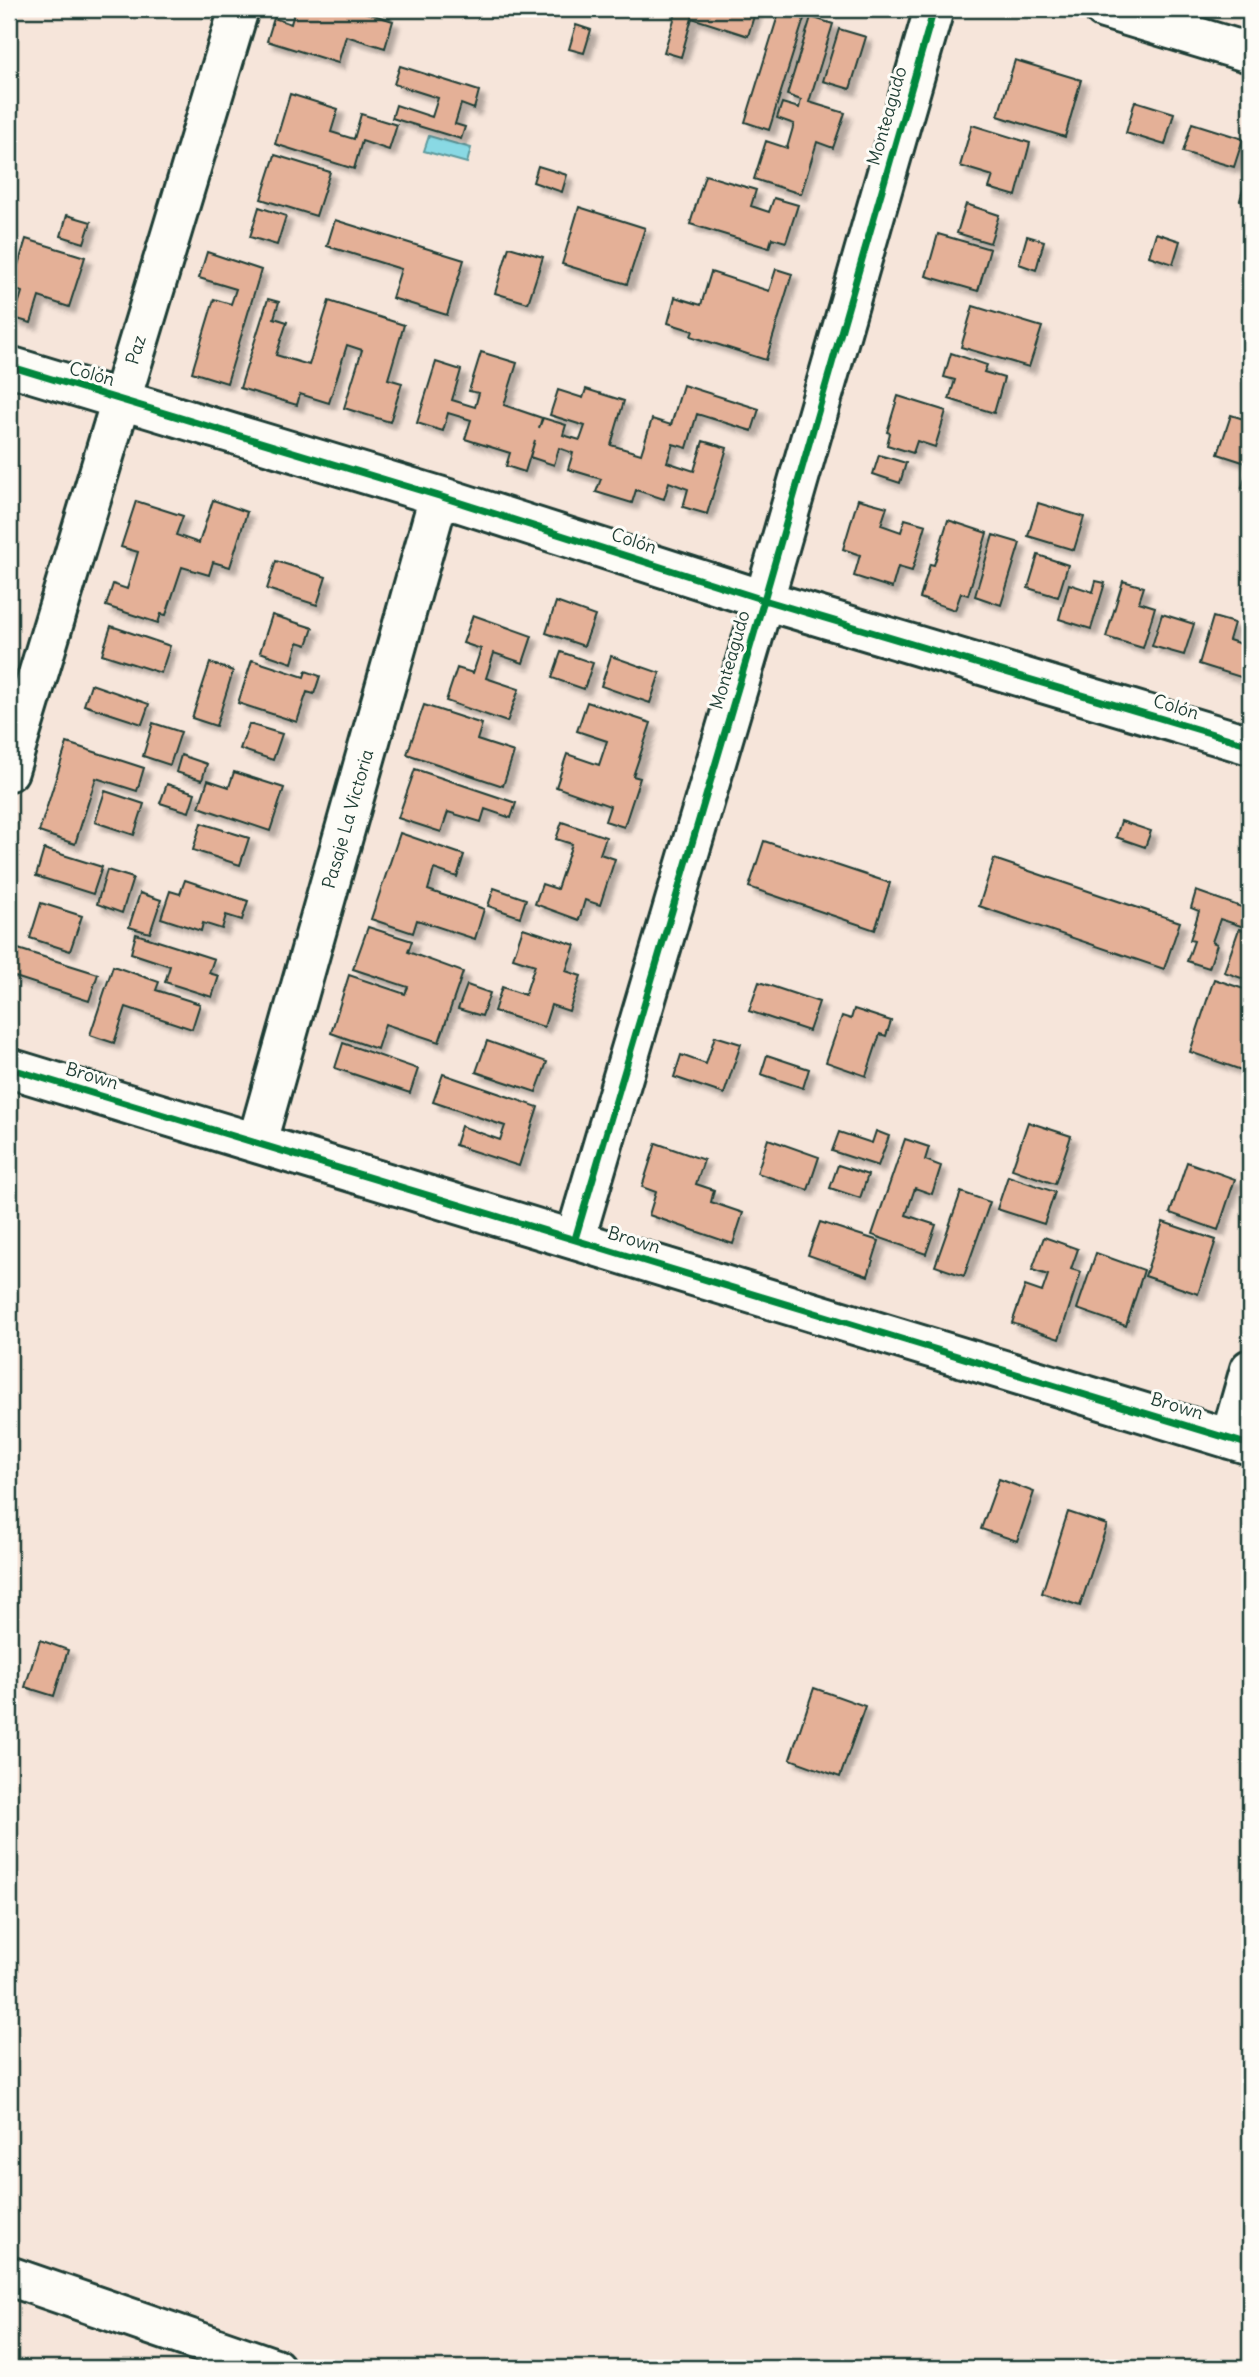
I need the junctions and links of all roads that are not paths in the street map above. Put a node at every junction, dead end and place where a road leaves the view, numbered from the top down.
1 (239, 9) edge
2 (934, 9) edge
3 (1104, 9) edge
4 (1250, 53) edge
5 (9, 366) edge
6 (121, 399) junction
7 (439, 496) junction
8 (764, 600) junction
9 (1250, 745) edge
10 (9, 771) edge
11 (9, 1068) edge
12 (257, 1142) junction
13 (575, 1239) junction
14 (1250, 1369) edge
15 (1240, 1442) edge
16 (9, 2276) edge
17 (275, 2368) edge

1 - 6 street, Paz
2 - 8 street, Monteagudo
3 - 4 street
5 - 6 street, Colón
6 - 7 street, Colón
6 - 10 street, Paz
7 - 8 street, Colón
7 - 12 street, Pasaje La Victoria
8 - 9 street, Colón
8 - 13 street, Monteagudo
11 - 12 street, Brown
12 - 13 street, Brown
13 - 15 street, Brown
14 - 15 street
16 - 17 street

